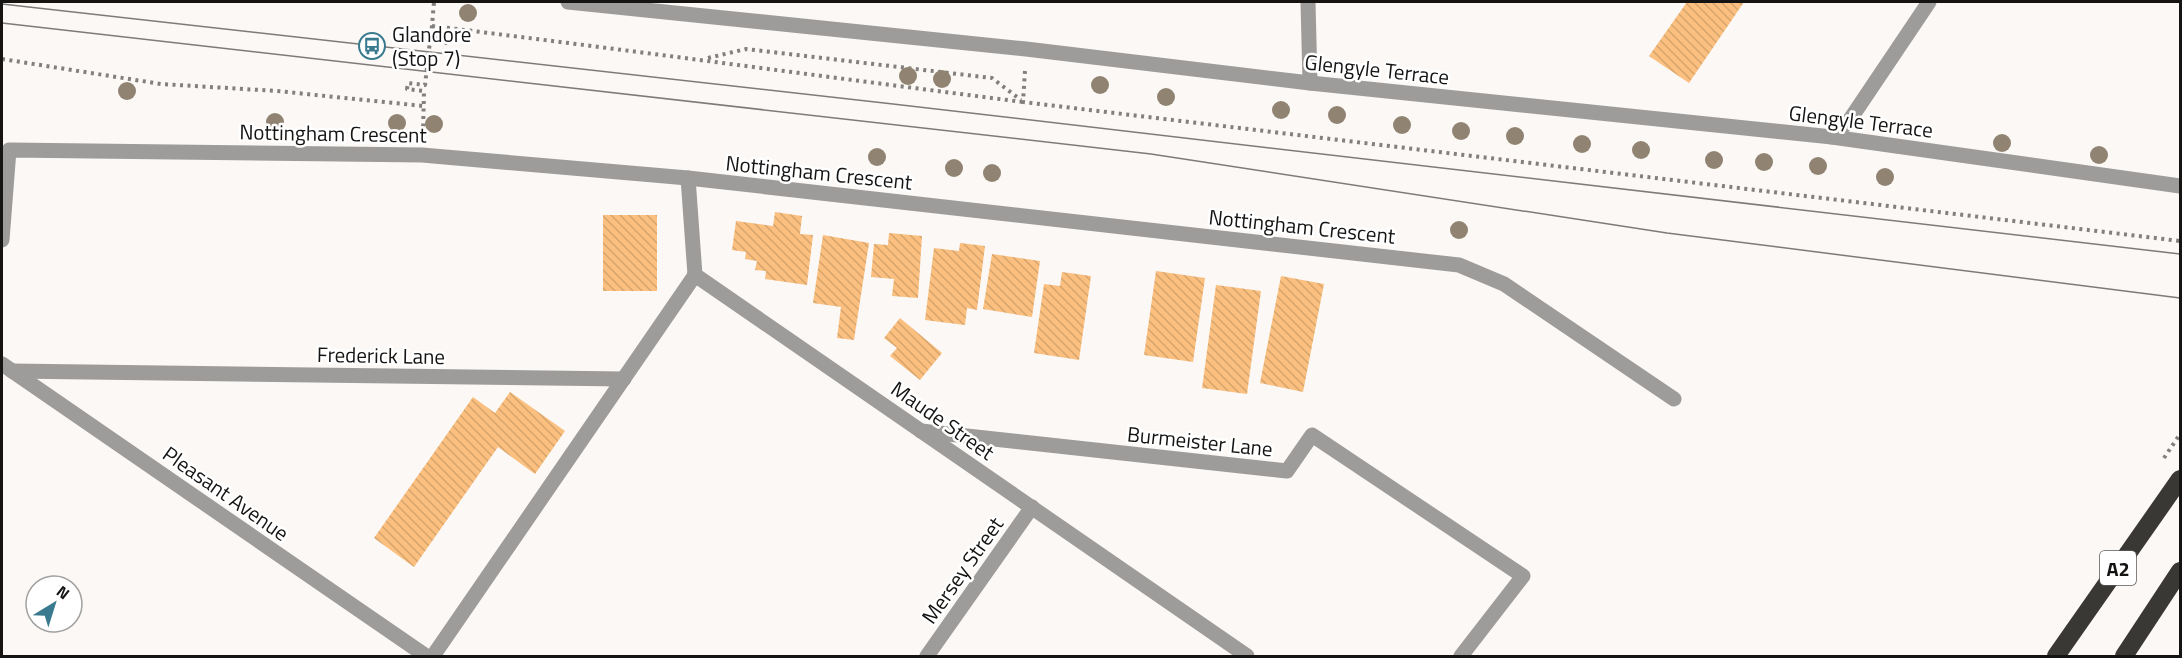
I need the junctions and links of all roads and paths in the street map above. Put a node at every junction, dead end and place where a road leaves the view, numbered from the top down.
1 (434, 2) edge
2 (568, 2) edge
3 (1308, 2) edge
4 (1929, 2) edge
5 (432, 26) junction
6 (1026, 49) junction
7 (2, 59) edge
8 (705, 59) junction
9 (1310, 83) junction
10 (1023, 102) junction
11 (1832, 137) junction
12 (688, 178) junction
13 (2181, 186) edge
14 (2, 240) edge
15 (2181, 241) edge
16 (695, 275) junction
17 (7, 368) edge
18 (624, 379) junction
19 (1674, 399) dead end
20 (921, 430) junction
21 (2181, 479) edge
22 (1032, 507) junction
23 (2181, 572) edge
24 (426, 657) edge
25 (433, 657) edge
26 (927, 657) edge
27 (1247, 657) edge
28 (1461, 657) edge
29 (2056, 657) edge
30 (2124, 657) edge

1 - 5 path
2 - 6 street, Glengyle Terrace
3 - 9 street
4 - 11 street
5 - 7 path
5 - 8 path
6 - 9 street, Glengyle Terrace
6 - 10 path
8 - 10 path
8 - 10 path
9 - 11 street, Glengyle Terrace
10 - 15 path
11 - 13 street, Glengyle Terrace
12 - 14 street, Nottingham Crescent
12 - 16 street
12 - 19 street, Nottingham Crescent
16 - 18 street
16 - 20 street, Maude Street
17 - 18 street, Frederick Lane
17 - 24 street, Pleasant Avenue
18 - 25 street
20 - 22 street, Maude Street
20 - 28 street, Burmeister Lane
21 - 29 highway, A2
22 - 26 street, Mersey Street
22 - 27 street, Maude Street
23 - 30 highway, A2

